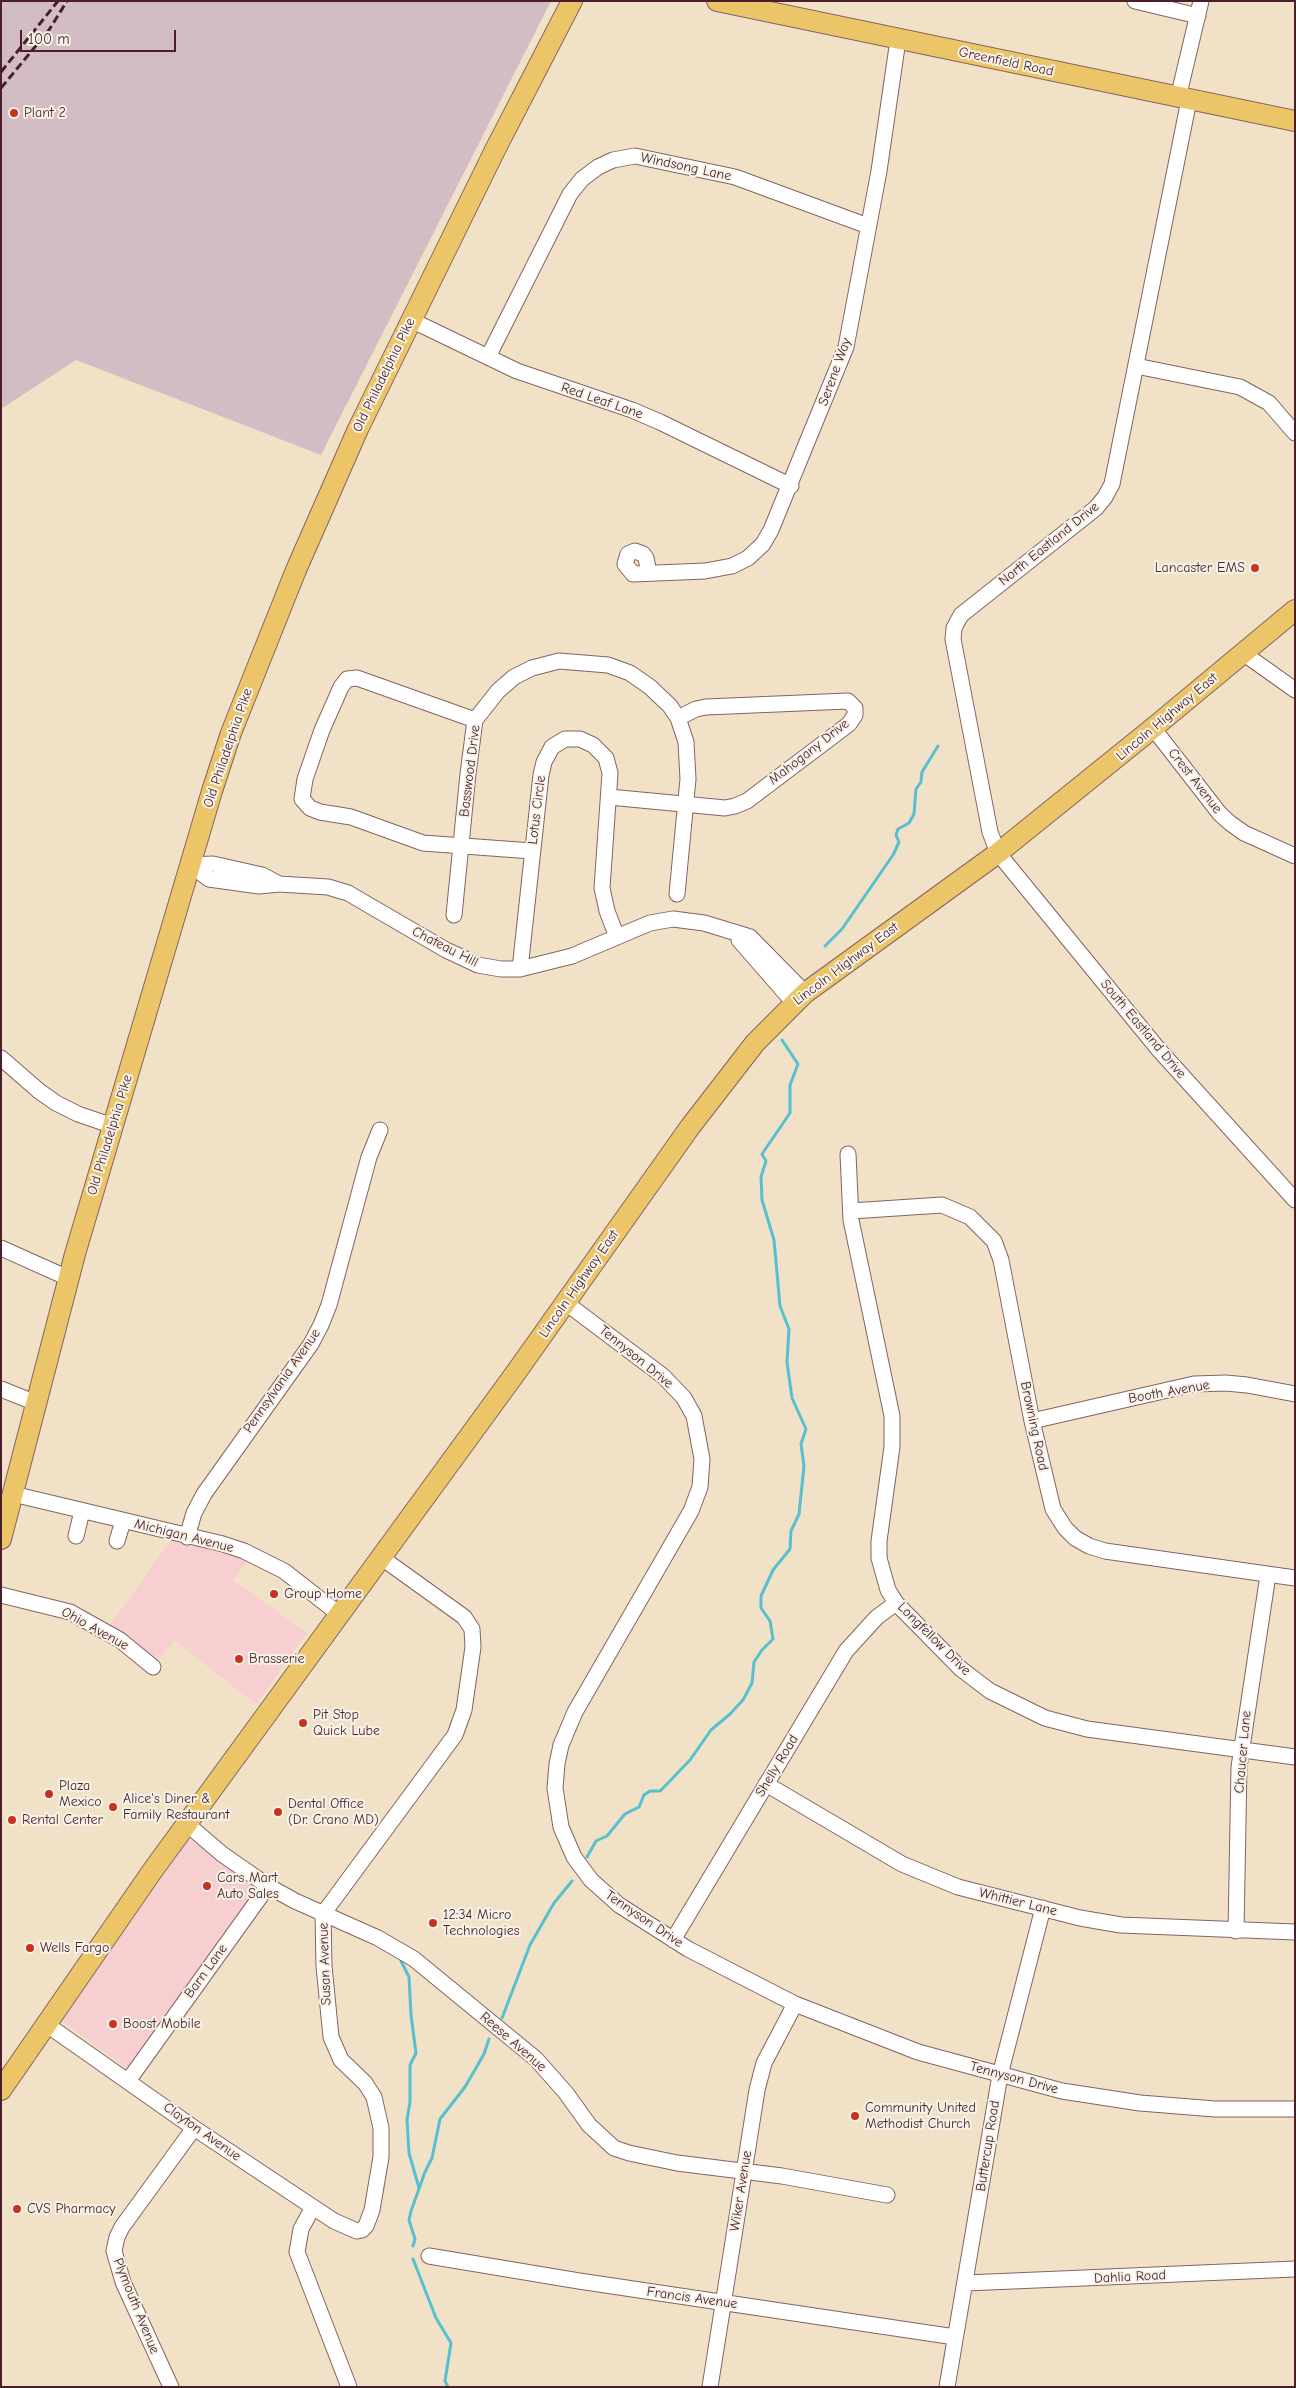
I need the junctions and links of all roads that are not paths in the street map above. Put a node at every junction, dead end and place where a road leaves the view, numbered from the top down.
1 (572, 1) edge
2 (717, 1) edge
3 (1135, 1) edge
4 (1200, 9) edge
5 (898, 40) junction
6 (1184, 99) junction
7 (1295, 121) edge
8 (868, 226) junction
9 (411, 320) junction
10 (488, 357) junction
11 (1136, 366) junction
12 (1295, 433) edge
13 (791, 486) junction
14 (649, 573) dead end
15 (1295, 610) edge
16 (1243, 653) junction
17 (1295, 690) edge
18 (678, 718) junction
19 (475, 720) junction
20 (1153, 728) junction
21 (609, 797) junction
22 (685, 804) junction
23 (462, 845) junction
24 (532, 850) junction
25 (998, 854) junction
26 (1295, 856) edge
27 (191, 865) junction
28 (677, 894) dead end
29 (454, 915) dead end
30 (617, 937) junction
31 (520, 969) junction
32 (800, 998) junction
33 (1, 1058) edge
34 (112, 1126) junction
35 (380, 1130) dead end
36 (848, 1154) dead end
37 (1295, 1200) edge
38 (851, 1211) junction
39 (1, 1248) edge
40 (68, 1278) junction
41 (566, 1303) junction
42 (1, 1389) edge
43 (1295, 1394) edge
44 (36, 1403) junction
45 (1032, 1421) junction
46 (13, 1494) junction
47 (82, 1511) junction
48 (123, 1521) junction
49 (76, 1536) dead end
50 (187, 1537) junction
51 (1, 1539) edge
52 (117, 1541) dead end
53 (382, 1558) junction
54 (1268, 1575) junction
55 (1295, 1578) edge
56 (1, 1595) edge
57 (896, 1603) junction
58 (339, 1614) junction
59 (154, 1667) dead end
60 (1241, 1750) junction
61 (1295, 1757) edge
62 (766, 1784) junction
63 (187, 1824) junction
64 (268, 1886) junction
65 (1042, 1908) junction
66 (324, 1914) junction
67 (1236, 1931) junction
68 (1295, 1932) edge
69 (673, 1940) junction
70 (796, 2004) junction
71 (46, 2024) junction
72 (1000, 2075) junction
73 (128, 2081) junction
74 (1, 2090) edge
75 (1295, 2108) edge
76 (194, 2128) junction
77 (744, 2171) junction
78 (887, 2195) dead end
79 (313, 2207) junction
80 (362, 2230) joint
81 (429, 2256) dead end
82 (1295, 2269) edge
83 (966, 2284) junction
84 (722, 2302) junction
85 (955, 2337) junction
86 (171, 2387) edge
87 (349, 2387) edge
88 (710, 2387) edge
89 (947, 2387) edge

1 - 9 main road, Old Philadelphia Pike
2 - 5 main road, Greenfield Road
3 - 4 street
4 - 6 street, North Eastland Drive
5 - 6 main road, Greenfield Road
5 - 8 street, Serene Way
6 - 7 main road, Greenfield Road
6 - 11 street, North Eastland Drive
8 - 10 street, Windsong Lane
8 - 13 street, Serene Way
9 - 10 street, Red Leaf Lane
9 - 27 main road, Old Philadelphia Pike
10 - 13 street, Red Leaf Lane
11 - 12 street
11 - 25 street, North Eastland Drive
13 - 14 street, Serene Way
15 - 16 main road, Lincoln Highway East
16 - 17 street
16 - 20 main road, Lincoln Highway East
18 - 19 street, Basswood Drive
18 - 22 street, Basswood Drive
18 - 22 street, Mahogany Drive
19 - 23 street, Basswood Drive
19 - 23 street
20 - 25 main road, Lincoln Highway East
20 - 26 street, Crest Avenue
21 - 22 street, Mahogany Drive
21 - 24 street, Lotus Circle
21 - 30 street, Lotus Circle
22 - 28 street, Basswood Drive
23 - 24 street
23 - 29 street, Basswood Drive
24 - 31 street, Lotus Circle
25 - 32 main road, Lincoln Highway East
25 - 37 street, South Eastland Drive
27 - 31 street, Chateau Hill
27 - 34 main road, Old Philadelphia Pike
30 - 31 street, Chateau Hill
30 - 32 street, Chateau Hill
32 - 41 main road, Lincoln Highway East
33 - 34 street
34 - 40 main road, Old Philadelphia Pike
35 - 50 street, Pennsylvania Avenue
36 - 38 street, Longfellow Drive
38 - 45 street, Browning Road
38 - 57 street, Longfellow Drive
39 - 40 street
40 - 44 main road, Old Philadelphia Pike
41 - 53 main road, Lincoln Highway East
41 - 69 street, Tennyson Drive
42 - 44 street
43 - 45 street, Booth Avenue
44 - 46 main road, Old Philadelphia Pike
45 - 54 street, Browning Road
46 - 47 street, Michigan Avenue
46 - 51 main road, Old Philadelphia Pike
47 - 48 street, Michigan Avenue
47 - 49 street
48 - 50 street, Michigan Avenue
48 - 52 street
50 - 58 street, Michigan Avenue
53 - 58 main road, Lincoln Highway East
53 - 66 street, Susan Avenue
54 - 55 street, Browning Road
54 - 60 street, Chaucer Lane
56 - 59 street, Ohio Avenue
57 - 60 street, Longfellow Drive
57 - 62 street, Shelly Road
58 - 63 main road, Lincoln Highway East
60 - 61 street, Longfellow Drive
60 - 67 street, Chaucer Lane
62 - 65 street, Whittier Lane
62 - 69 street, Shelly Road
63 - 64 street, Reese Avenue
63 - 71 main road, Lincoln Highway East
64 - 66 street, Reese Avenue
64 - 73 street, Barn Lane
65 - 67 street, Whittier Lane
65 - 72 street, Buttercup Road
66 - 77 street, Reese Avenue
66 - 80 street, Susan Avenue
67 - 68 street, Whittier Lane
69 - 70 street, Tennyson Drive
70 - 72 street, Tennyson Drive
70 - 77 street, Wiker Avenue
71 - 73 street, Clayton Avenue
71 - 74 main road, Lincoln Highway East
72 - 75 street, Tennyson Drive
72 - 83 street, Buttercup Road
73 - 76 street, Clayton Avenue
76 - 79 street, Clayton Avenue
76 - 86 street, Plymouth Avenue
77 - 78 street, Reese Avenue
77 - 84 street, Wiker Avenue
79 - 80 street, Clayton Avenue
79 - 87 street
81 - 84 street, Francis Avenue
82 - 83 street, Dahlia Road
83 - 85 street, Buttercup Road
84 - 85 street, Francis Avenue
84 - 88 street, Wiker Avenue
85 - 89 street, Buttercup Road

